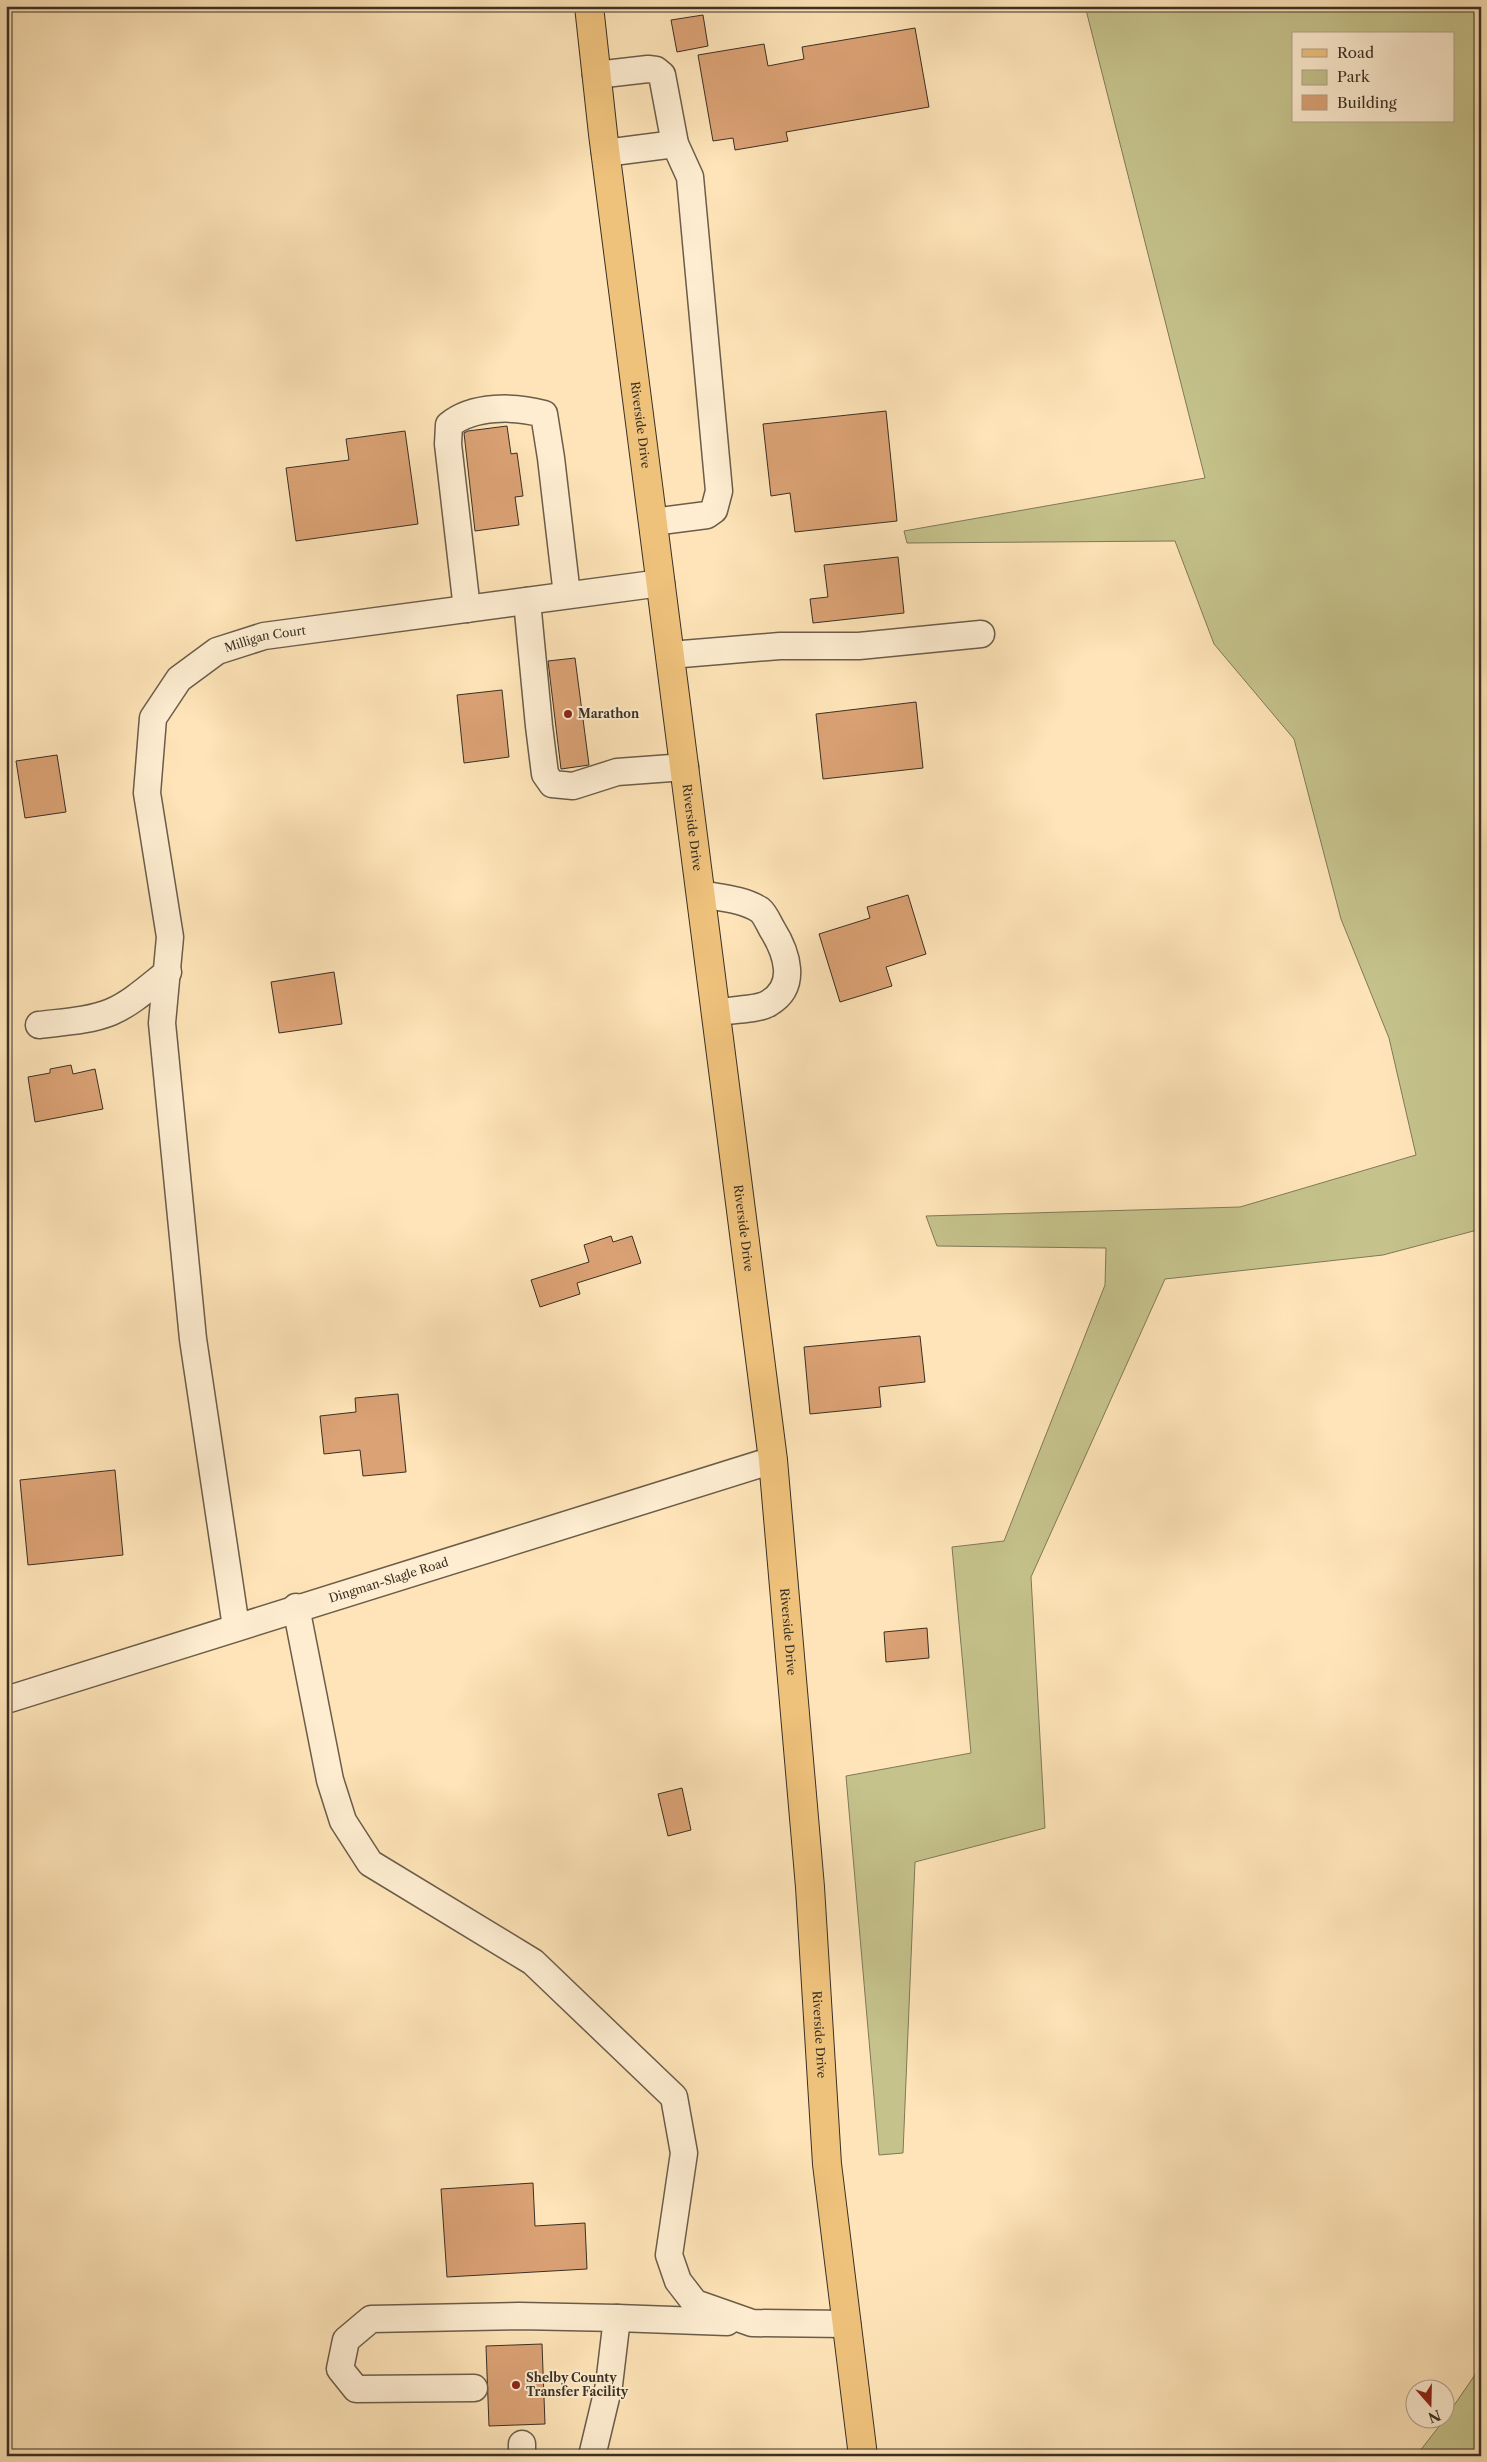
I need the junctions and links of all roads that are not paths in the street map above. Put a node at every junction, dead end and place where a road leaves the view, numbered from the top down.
1 (589, 6) edge
2 (596, 75) junction
3 (676, 144) junction
4 (605, 153) junction
5 (653, 522) junction
6 (661, 583) junction
7 (567, 595) junction
8 (527, 601) junction
9 (467, 609) junction
10 (981, 634) dead end
11 (670, 655) junction
12 (685, 767) junction
13 (701, 894) junction
14 (168, 972) junction
15 (717, 1012) junction
16 (39, 1025) dead end
17 (772, 1460) junction
18 (296, 1607) junction
19 (236, 1627) junction
20 (6, 1700) edge
21 (617, 2318) junction
22 (752, 2323) junction
23 (847, 2324) junction
24 (474, 2388) dead end
25 (592, 2456) edge
26 (863, 2456) edge

1 - 2 main road, Riverside Drive
2 - 3 street
2 - 4 main road, Riverside Drive
3 - 4 street
3 - 5 street
4 - 5 main road, Riverside Drive
5 - 6 main road, Riverside Drive
6 - 7 street, Milligan Court
6 - 11 main road, Riverside Drive
7 - 8 street, Milligan Court
7 - 9 street
8 - 9 street, Milligan Court
8 - 12 street
9 - 14 street, Milligan Court
10 - 11 street
11 - 12 main road, Riverside Drive
12 - 13 main road, Riverside Drive
13 - 15 main road, Riverside Drive
13 - 15 street
14 - 16 street
14 - 19 street, Milligan Court
15 - 17 main road, Riverside Drive
17 - 18 street, Dingman-Slagle Road
17 - 23 main road, Riverside Drive
18 - 19 street, Dingman-Slagle Road
18 - 22 street
19 - 20 street, Dingman-Slagle Road
21 - 22 street
21 - 24 street
21 - 25 street
22 - 23 street
23 - 26 main road, Riverside Drive

